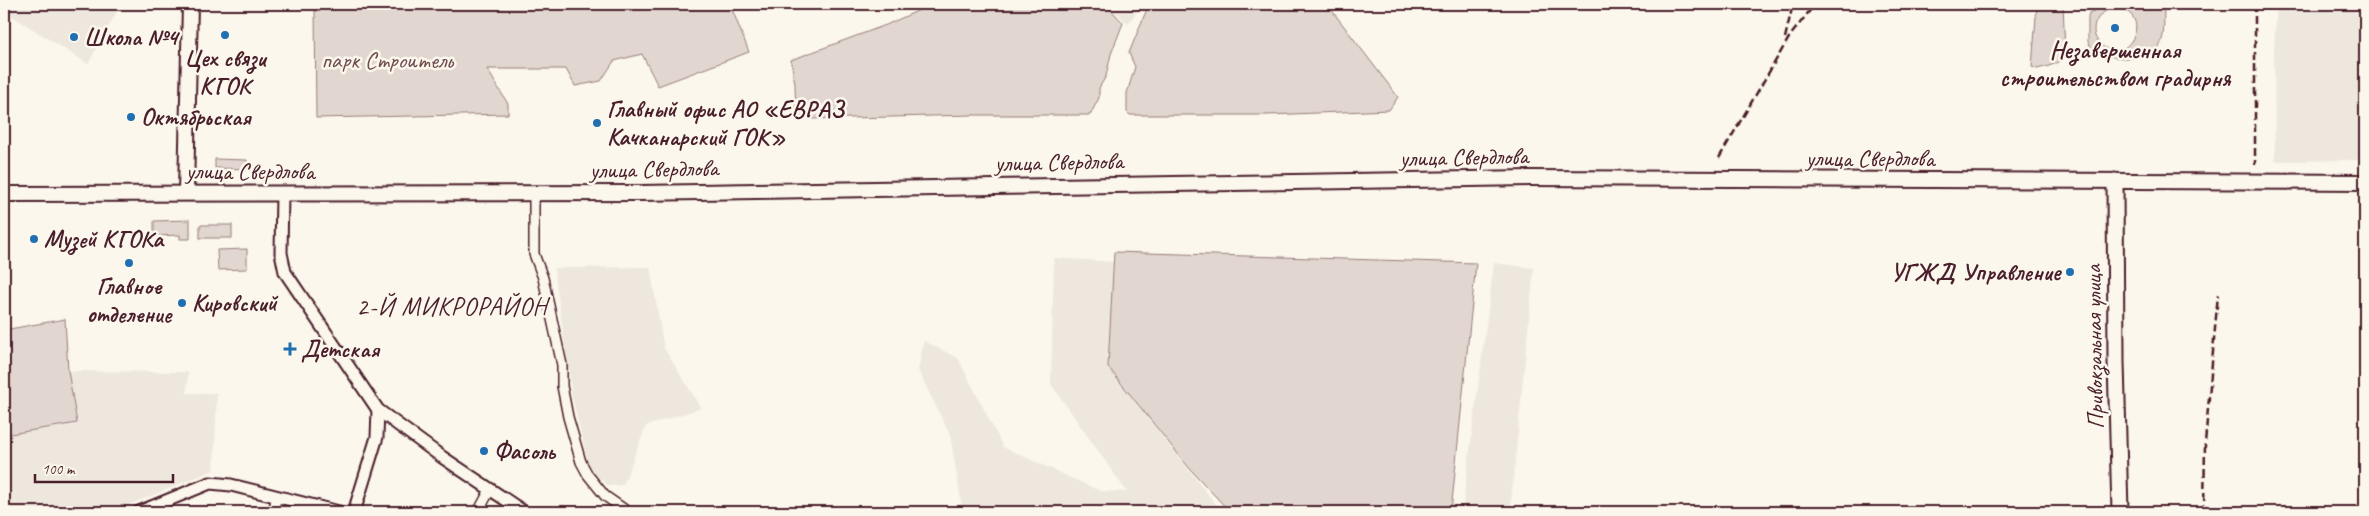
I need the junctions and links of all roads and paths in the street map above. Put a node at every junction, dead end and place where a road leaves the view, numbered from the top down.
1 (190, 4) edge
2 (2115, 181) junction
3 (2365, 182) edge
4 (186, 193) junction
5 (534, 193) junction
6 (4, 194) edge
7 (282, 194) junction
8 (378, 410) junction
9 (490, 490) junction
10 (277, 496) junction
11 (139, 512) edge
12 (273, 512) edge
13 (339, 512) edge
14 (354, 512) edge
15 (478, 512) edge
16 (524, 512) edge
17 (628, 512) edge
18 (2120, 512) edge

1 - 4 main road
2 - 3 main road, улица Свердлова
2 - 5 main road, улица Свердлова
2 - 18 main road, Привокзальная улица
4 - 6 main road, улица Свердлова
4 - 7 main road, улица Свердлова
5 - 7 main road, улица Свердлова
5 - 17 street
7 - 8 street
8 - 9 street
8 - 14 street
9 - 15 street
9 - 16 street
10 - 11 street
10 - 12 street
10 - 13 street

